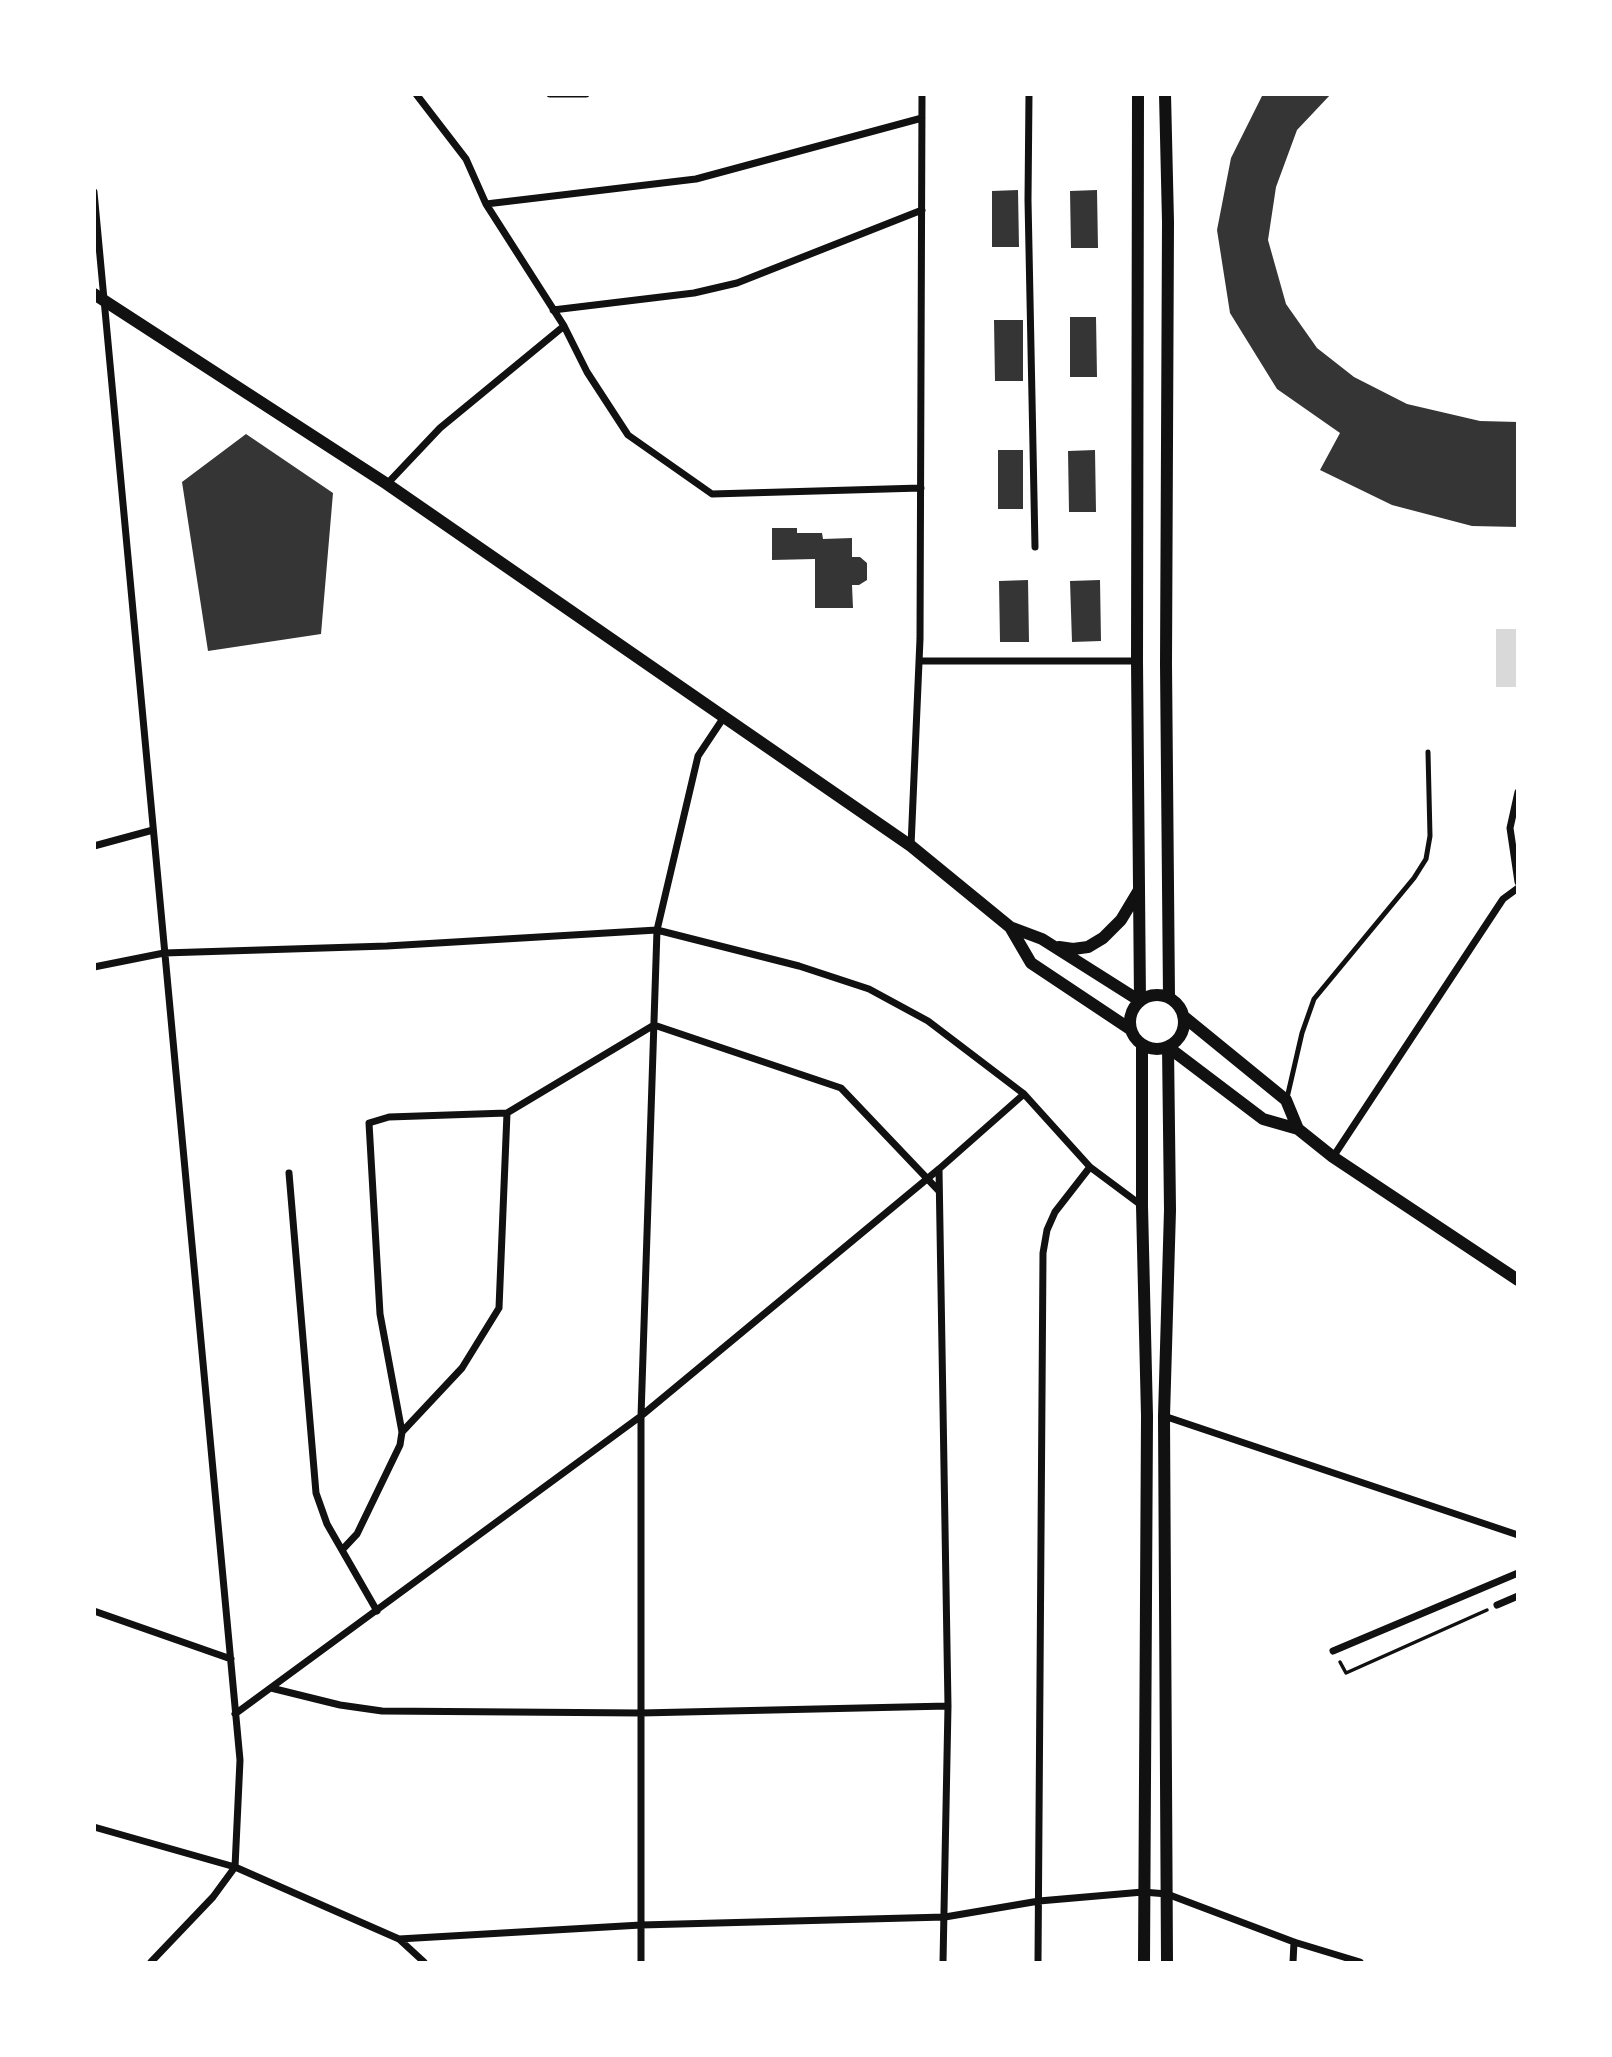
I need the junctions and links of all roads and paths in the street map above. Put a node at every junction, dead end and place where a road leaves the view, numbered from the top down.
1 (416, 94) edge
2 (550, 94) edge
3 (586, 94) edge
4 (922, 94) edge
5 (1029, 94) edge
6 (1138, 94) edge
7 (1164, 94) edge
8 (922, 118) junction
9 (94, 192) edge
10 (486, 204) junction
11 (922, 210) junction
12 (99, 297) edge
13 (553, 310) junction
14 (564, 326) junction
15 (387, 484) junction
16 (921, 488) junction
17 (1035, 547) dead end
18 (919, 661) junction
19 (1137, 661) junction
20 (724, 717) junction
21 (1428, 752) dead end
22 (1517, 792) edge
23 (153, 830) junction
24 (94, 846) edge
25 (911, 846) junction
26 (1517, 882) edge
27 (1517, 888) edge
28 (1139, 890) junction
29 (1010, 927) junction
30 (657, 930) junction
31 (1052, 945) junction
32 (164, 953) junction
33 (94, 967) edge
34 (1169, 998) junction
35 (1140, 1001) junction
36 (1183, 1016) junction
37 (654, 1025) junction
38 (1130, 1029) junction
39 (1142, 1045) junction
40 (1168, 1047) junction
41 (1024, 1094) junction
42 (1286, 1100) junction
43 (507, 1113) junction
44 (1298, 1129) junction
45 (1333, 1157) junction
46 (1090, 1167) junction
47 (939, 1169) junction
48 (289, 1173) dead end
49 (926, 1179) junction
50 (939, 1191) junction
51 (1142, 1206) junction
52 (1517, 1280) edge
53 (641, 1416) junction
54 (1164, 1416) junction
55 (402, 1433) junction
56 (1517, 1535) edge
57 (342, 1550) junction
58 (1517, 1573) edge
59 (1517, 1596) edge
60 (1497, 1605) joint
61 (94, 1611) edge
62 (377, 1611) junction
63 (1333, 1651) joint
64 (231, 1660) junction
65 (271, 1688) junction
66 (948, 1706) junction
67 (641, 1713) junction
68 (236, 1714) junction
69 (94, 1827) edge
70 (236, 1867) junction
71 (1143, 1892) junction
72 (1167, 1894) junction
73 (1039, 1901) junction
74 (945, 1917) junction
75 (641, 1924) junction
76 (399, 1939) junction
77 (1293, 1942) junction
78 (151, 1962) edge
79 (424, 1962) edge
80 (641, 1962) edge
81 (943, 1962) edge
82 (1038, 1962) edge
83 (1144, 1962) edge
84 (1167, 1962) edge
85 (1293, 1962) edge
86 (1360, 1962) edge

1 - 10 street
2 - 3 street
4 - 8 street
5 - 17 street
6 - 19 street
7 - 34 street
8 - 10 street
8 - 11 street
9 - 12 street
10 - 13 street
11 - 13 street
11 - 16 street
12 - 15 street
12 - 23 street
13 - 14 street
14 - 15 street
14 - 16 street
15 - 20 street
16 - 18 street
18 - 19 street
18 - 25 street
19 - 28 street
20 - 25 street
20 - 30 street
21 - 42 lane
22 - 26 street
23 - 24 street
23 - 32 street
25 - 29 street
27 - 45 street
28 - 31 street
28 - 35 street
29 - 31 street
29 - 38 street
30 - 32 street
30 - 37 street
30 - 41 street
31 - 35 street
32 - 33 street
32 - 64 street
34 - 35 street
34 - 36 street
35 - 38 street
36 - 40 street
36 - 42 street
37 - 43 street
37 - 49 street
37 - 53 street
38 - 39 street
39 - 40 street
39 - 51 street
40 - 44 street
40 - 54 street
41 - 46 street
41 - 47 street
42 - 44 street
43 - 55 street
43 - 55 street
44 - 45 street
45 - 52 street
46 - 51 street
46 - 73 street
47 - 49 street
47 - 50 street
48 - 57 street
49 - 50 street
49 - 53 street
50 - 66 street
51 - 71 street
53 - 62 street
53 - 67 street
54 - 56 street
54 - 72 street
55 - 57 street
57 - 62 street
58 - 63 street
59 - 60 street
60 - 63 path
61 - 64 street
62 - 65 street
64 - 68 street
65 - 67 street
65 - 68 street
66 - 67 street
66 - 74 street
67 - 75 street
68 - 70 street
69 - 70 street
70 - 76 street
70 - 78 street
71 - 72 street
71 - 73 street
71 - 83 street
72 - 77 street
72 - 84 street
73 - 74 street
73 - 82 street
74 - 75 street
74 - 81 street
75 - 76 street
75 - 80 street
76 - 79 street
77 - 85 street
77 - 86 street

